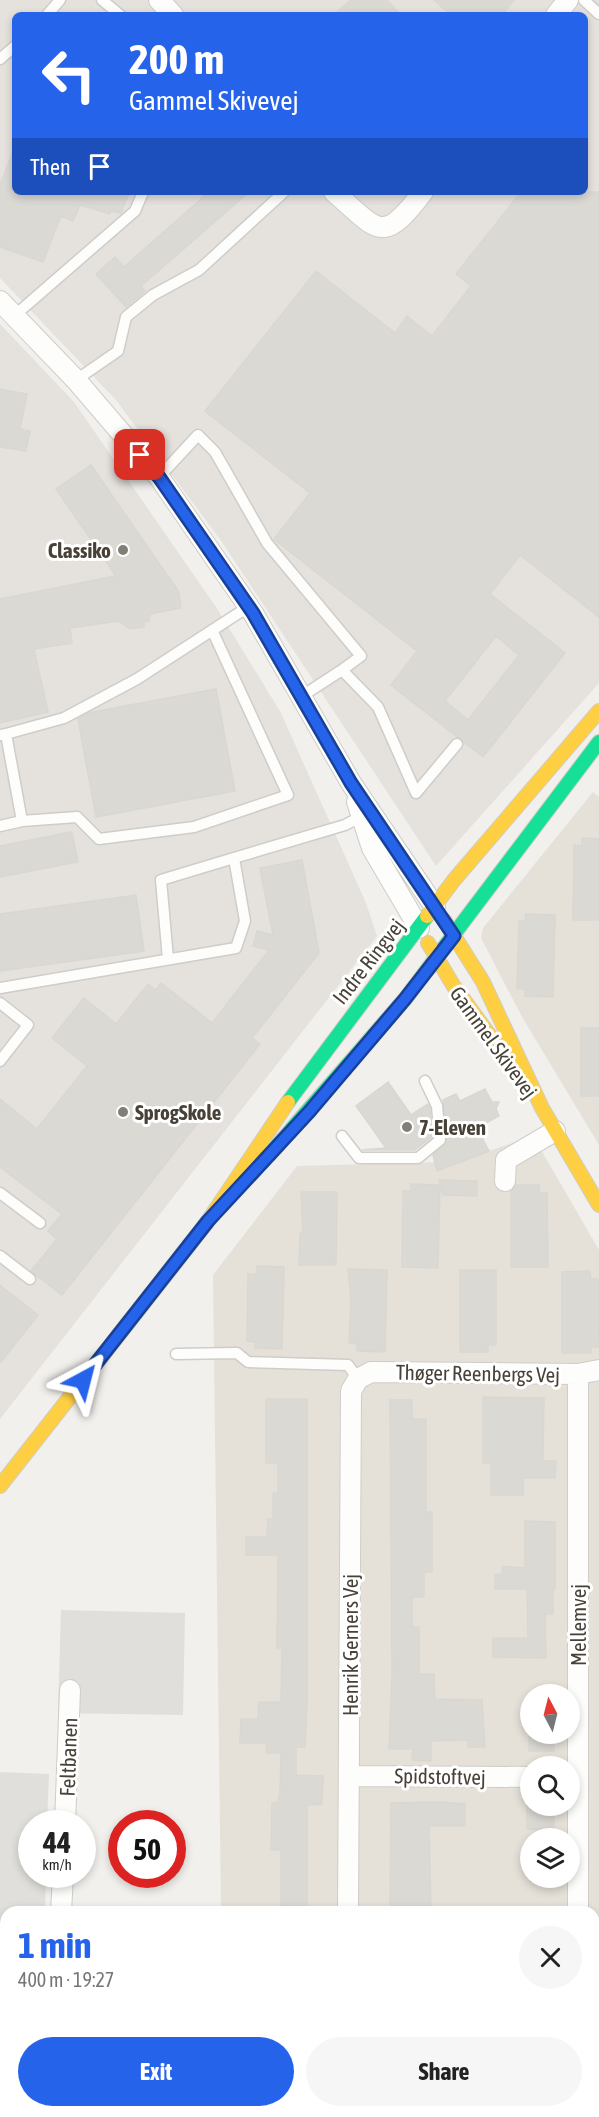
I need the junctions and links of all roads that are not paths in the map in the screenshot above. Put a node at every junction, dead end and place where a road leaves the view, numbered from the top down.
1 (60, 0) edge
2 (102, 0) edge
3 (159, 0) edge
4 (568, 0) edge
5 (584, 0) edge
6 (50, 12) edge
7 (116, 12) edge
8 (170, 12) edge
9 (558, 12) edge
10 (599, 14) edge
11 (12, 49) edge
12 (0, 59) edge
13 (142, 195) edge
14 (281, 195) edge
15 (337, 195) edge
16 (421, 195) edge
17 (0, 301) edge
18 (14, 316) junction
19 (76, 380) junction
20 (159, 477) junction
21 (248, 607) junction
22 (212, 630) junction
23 (342, 669) junction
24 (302, 696) junction
25 (599, 711) edge
26 (3, 734) edge
27 (599, 742) edge
28 (457, 744) dead end
29 (366, 814) junction
30 (22, 820) junction
31 (0, 826) edge
32 (234, 858) junction
33 (435, 907) junction
34 (419, 928) junction
35 (454, 936) junction
36 (437, 958) junction
37 (168, 959) junction
38 (0, 988) edge
39 (0, 1004) edge
40 (0, 1061) edge
41 (425, 1081) dead end
42 (542, 1108) junction
43 (555, 1131) junction
44 (342, 1136) dead end
45 (505, 1181) dead end
46 (0, 1193) edge
47 (599, 1205) edge
48 (208, 1221) junction
49 (40, 1223) dead end
50 (0, 1256) edge
51 (30, 1279) dead end
52 (176, 1354) dead end
53 (599, 1370) edge
54 (578, 1374) junction
55 (358, 1379) junction
56 (0, 1486) edge
57 (70, 1690) dead end
58 (574, 1756) edge
59 (350, 1776) junction
60 (520, 1778) edge
61 (66, 1810) edge
62 (575, 1816) edge
63 (62, 1888) edge
64 (61, 1906) edge
65 (348, 1906) edge
66 (578, 1906) edge

1 - 6 lane
2 - 7 lane
3 - 8 street
4 - 9 street
5 - 10 lane
11 - 12 lane
13 - 18 lane
14 - 19 lane
15 - 16 street
17 - 18 street, Gammel Skivevej
18 - 19 street, Gammel Skivevej
19 - 20 street, Gammel Skivevej
20 - 21 street, Gammel Skivevej
20 - 23 lane
21 - 22 lane
21 - 24 street, Gammel Skivevej
22 - 26 lane
22 - 30 lane
23 - 24 lane
23 - 28 lane
24 - 29 street, Gammel Skivevej
25 - 33 main road, Indre Ringvej
26 - 30 lane
27 - 35 main road, Indre Ringvej
29 - 32 lane
29 - 33 street, Gammel Skivevej
29 - 34 street, Gammel Skivevej
30 - 31 lane
32 - 37 lane
32 - 37 lane
33 - 34 main road, Indre Ringvej
33 - 35 main road, Gammel Skivevej
34 - 36 main road, Gammel Skivevej
34 - 48 main road, Indre Ringvej
35 - 36 main road, Indre Ringvej
35 - 42 main road, Gammel Skivevej
36 - 42 main road, Gammel Skivevej
36 - 48 main road, Indre Ringvej
37 - 38 lane
39 - 40 lane
41 - 44 lane
42 - 43 main road, Gammel Skivevej
43 - 45 street
43 - 47 main road, Gammel Skivevej
46 - 49 lane
48 - 56 main road, Indre Ringvej
50 - 51 lane
52 - 55 lane
53 - 54 street, Thøger Reenbergs Vej
54 - 55 street, Thøger Reenbergs Vej
54 - 58 street, Mellemvej
55 - 59 street, Henrik Gerners Vej
57 - 61 street, Feltbanen
59 - 60 street, Spidstoftvej
59 - 65 street, Henrik Gerners Vej
62 - 66 street, Mellemvej
63 - 64 street

